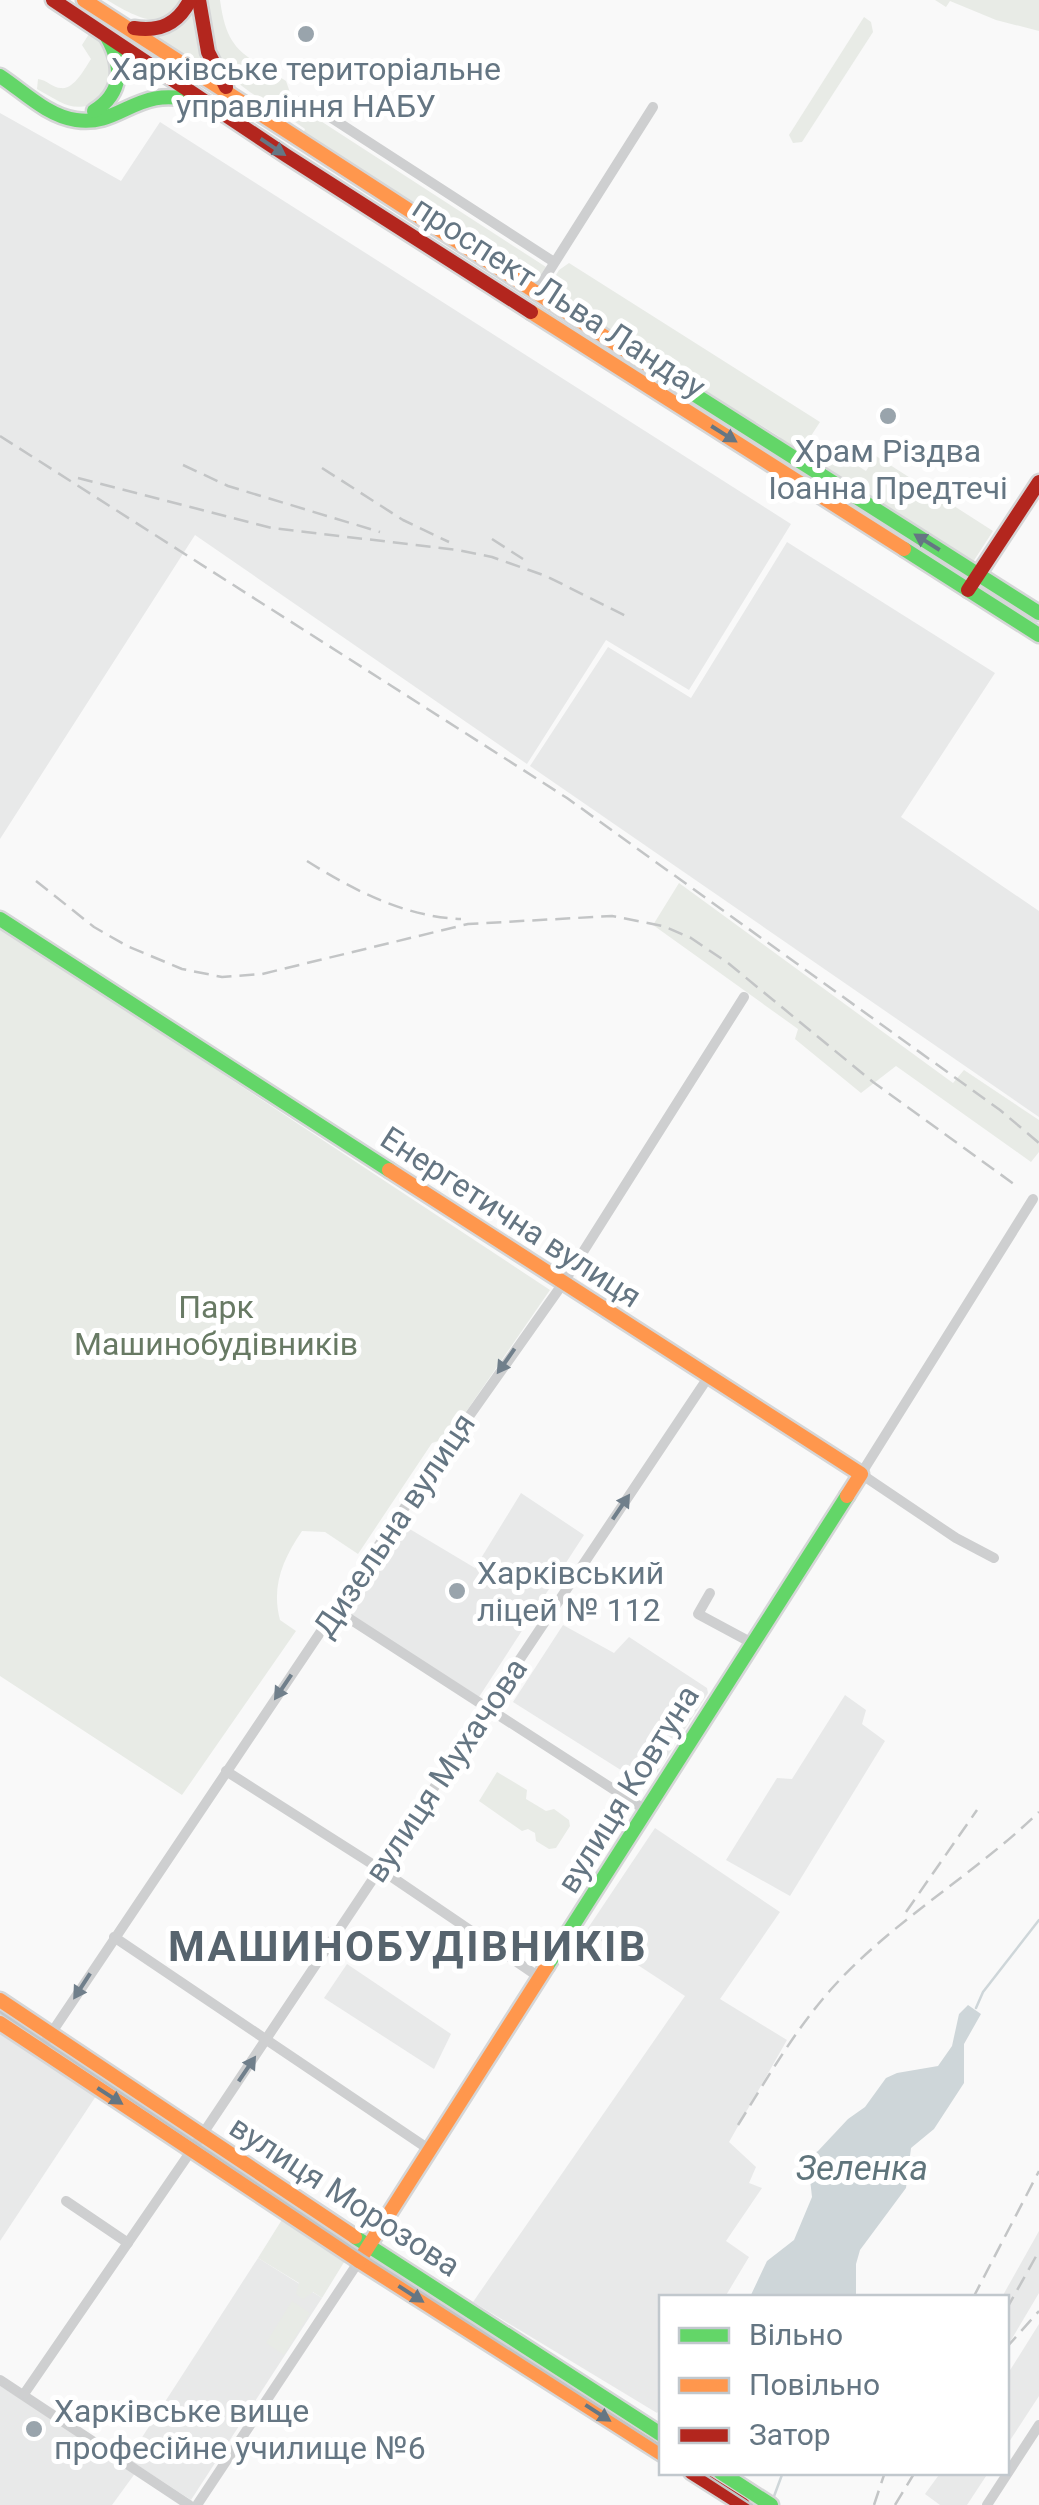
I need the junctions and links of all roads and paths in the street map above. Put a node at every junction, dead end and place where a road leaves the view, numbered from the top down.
1 (52, 0) edge
2 (84, 0) edge
3 (190, 0) edge
4 (199, 0) edge
5 (114, 20) junction
6 (128, 29) junction
7 (104, 34) junction
8 (119, 44) junction
9 (0, 76) edge
10 (296, 101) dead end
11 (244, 103) junction
12 (653, 107) dead end
13 (56, 112) junction
14 (233, 120) junction
15 (554, 262) junction
16 (536, 292) junction
17 (526, 307) junction
18 (1039, 482) edge
19 (1034, 499) edge
20 (978, 574) junction
21 (968, 590) junction
22 (1002, 590) junction
23 (993, 606) junction
24 (1039, 613) edge
25 (1039, 636) edge
26 (0, 919) edge
27 (744, 996) dead end
28 (1033, 1199) dead end
29 (564, 1282) junction
30 (710, 1376) junction
31 (861, 1474) junction
32 (994, 1558) dead end
33 (710, 1593) dead end
34 (336, 1610) junction
35 (752, 1643) junction
36 (488, 1709) junction
37 (226, 1771) junction
38 (647, 1811) junction
39 (380, 1869) junction
40 (114, 1938) junction
41 (539, 1978) junction
42 (0, 2000) edge
43 (0, 2023) edge
44 (51, 2033) junction
45 (267, 2039) junction
46 (40, 2050) junction
47 (202, 2135) junction
48 (192, 2149) junction
49 (430, 2150) junction
50 (66, 2201) dead end
51 (128, 2242) junction
52 (369, 2246) junction
53 (359, 2261) junction
54 (0, 2380) edge
55 (24, 2394) junction
56 (1039, 2425) edge
57 (659, 2432) edge
58 (659, 2452) edge
59 (1009, 2471) edge
60 (696, 2475) edge
61 (725, 2475) edge
62 (1006, 2475) edge
63 (189, 2505) edge
64 (197, 2505) edge
65 (743, 2505) edge
66 (770, 2505) edge
67 (987, 2505) edge

1 - 7 main road, проспект Льва Ландау
2 - 5 main road, проспект Льва Ландау
3 - 5 main road
4 - 11 main road
5 - 6 main road, проспект Льва Ландау
6 - 8 main road
6 - 11 main road, проспект Льва Ландау
7 - 8 main road, проспект Льва Ландау
7 - 13 main road
8 - 14 main road, проспект Льва Ландау
9 - 13 main road
10 - 15 street
11 - 16 main road, проспект Льва Ландау
12 - 15 street
13 - 14 main road
14 -> 17 main road, проспект Льва Ландау
15 - 16 street
16 - 17 main road
20 -> 16 main road, проспект Льва Ландау
17 -> 21 main road, проспект Льва Ландау
18 - 19 main road
19 - 20 main road
20 - 21 main road
20 - 22 main road, проспект Льва Ландау
21 - 23 main road, проспект Льва Ландау
22 - 23 main road
22 - 24 main road, проспект Льва Ландау
23 - 25 main road, проспект Льва Ландау
26 - 29 main road, Енергетична вулиця
27 - 29 street, Дизельна вулиця
28 - 31 street, вулиця Ковтуна
29 - 30 main road, Енергетична вулиця
29 -> 34 street, Дизельна вулиця
30 - 31 main road, Енергетична вулиця
36 -> 30 street, вулиця Мухачова
31 - 32 street, Енергетична вулиця
31 - 35 main road, вулиця Ковтуна
33 - 35 street
34 - 36 street
34 -> 37 street, Дизельна вулиця
35 - 38 main road, вулиця Ковтуна
36 - 38 street
36 - 39 street, вулиця Мухачова
37 - 39 street
37 - 40 street, Дизельна вулиця
38 - 41 main road, вулиця Ковтуна
39 - 41 street
39 - 45 street, вулиця Мухачова
40 -> 44 street, Дизельна вулиця
40 - 45 street
41 - 49 main road, вулиця Ковтуна
42 - 44 main road, вулиця Морозова
43 - 46 main road, вулиця Морозова
44 - 46 street, Дизельна вулиця
44 - 47 main road, вулиця Морозова
47 -> 45 street, вулиця Мухачова
45 - 49 street
46 -> 48 main road, вулиця Морозова
47 - 48 street, вулиця Мухачова
47 - 52 main road, вулиця Морозова
48 - 51 street, вулиця Мухачова
48 - 53 main road, вулиця Морозова
49 - 52 main road, вулиця Ковтуна
50 - 51 street
51 - 55 street, вулиця Мухачова
52 - 53 main road, вулиця Ковтуна
52 - 57 main road, вулиця Морозова
53 -> 58 main road, вулиця Морозова
53 - 64 street, вулиця Ковтуна
54 - 55 street
55 - 63 street
56 - 59 street
60 - 65 main road
61 - 66 main road
62 - 67 street

